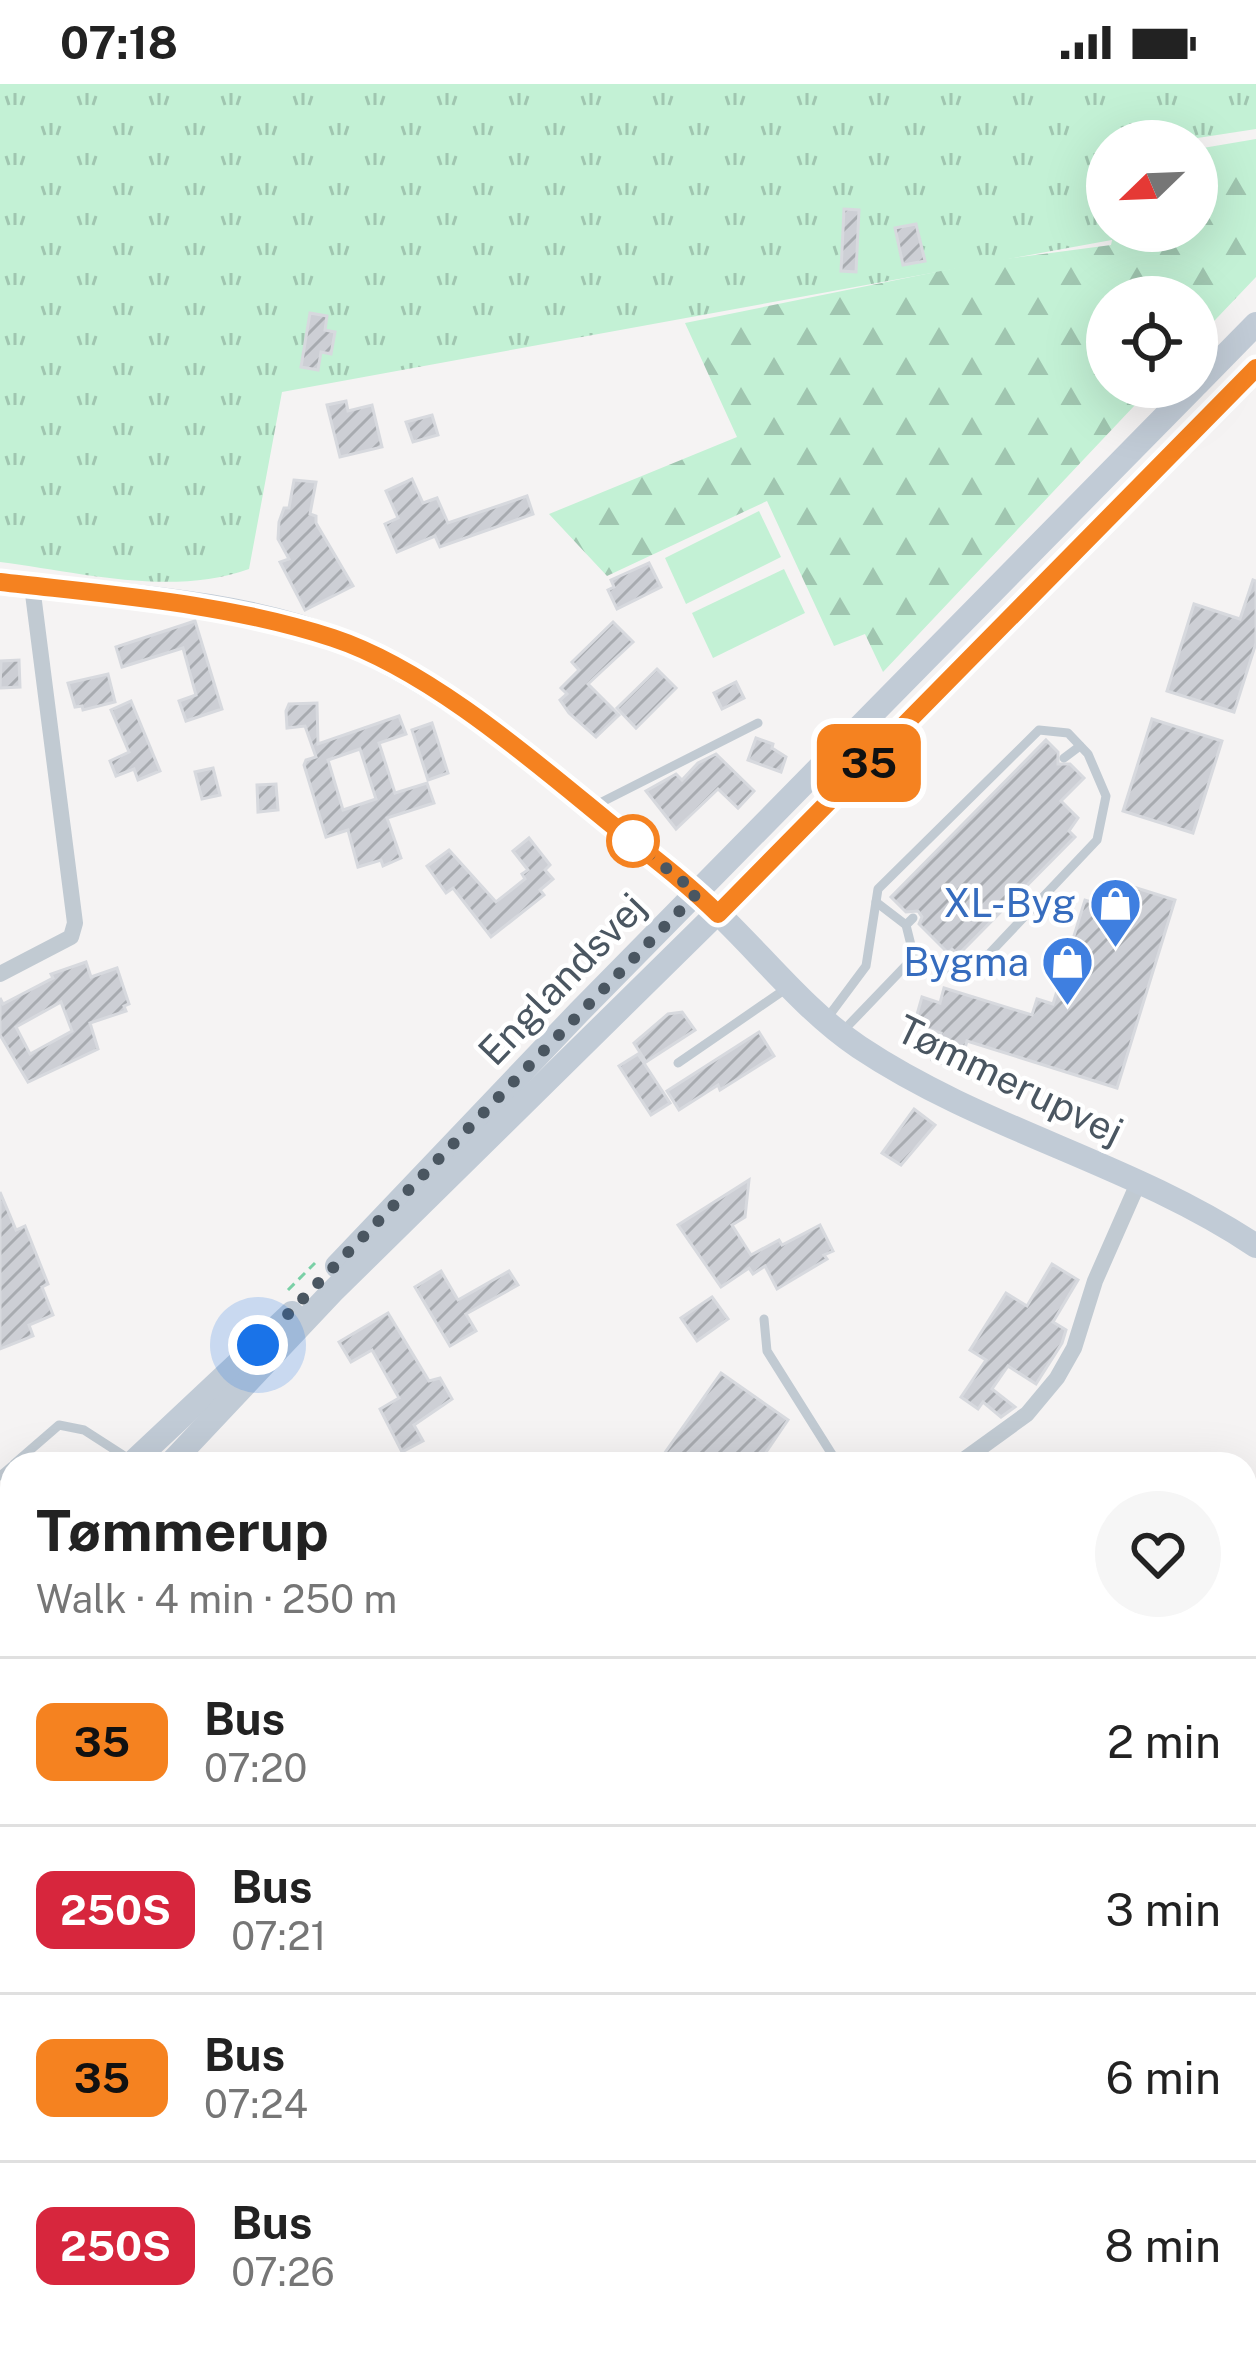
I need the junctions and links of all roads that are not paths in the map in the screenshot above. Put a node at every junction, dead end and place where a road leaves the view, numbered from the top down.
1 (1256, 324) edge
2 (1218, 362) edge
3 (1256, 368) edge
4 (1172, 408) edge
5 (0, 582) edge
6 (32, 586) junction
7 (758, 723) dead end
8 (1080, 746) junction
9 (1064, 758) dead end
10 (591, 807) junction
11 (697, 893) junction
12 (876, 902) junction
13 (718, 914) junction
14 (914, 957) junction
15 (0, 974) edge
16 (791, 985) junction
17 (834, 1026) junction
18 (678, 1063) dead end
19 (1139, 1180) junction
20 (1256, 1246) edge
21 (764, 1319) dead end
22 (28, 1452) edge
23 (117, 1452) edge
24 (146, 1452) edge
25 (181, 1452) edge
26 (830, 1452) edge
27 (975, 1452) edge

1 - 2 main road, Englandsvej
3 - 13 main road, Englandsvej
4 - 11 main road, Englandsvej
5 - 6 main road, Tømmerupvej
6 - 10 main road, Tømmerupvej
6 - 15 street
7 - 10 lane
8 - 9 lane
8 - 12 lane
8 - 14 lane
10 - 11 main road, Tømmerupvej
11 - 13 main road, Tømmerupvej
11 - 24 main road, Englandsvej
12 - 14 lane
12 - 17 lane
13 - 16 main road, Tømmerupvej
13 - 25 main road, Englandsvej
14 - 17 lane
16 - 17 main road, Tømmerupvej
16 - 18 lane
17 - 19 main road, Tømmerupvej
19 - 20 main road, Tømmerupvej
19 - 27 street
21 - 26 lane
22 - 23 lane

